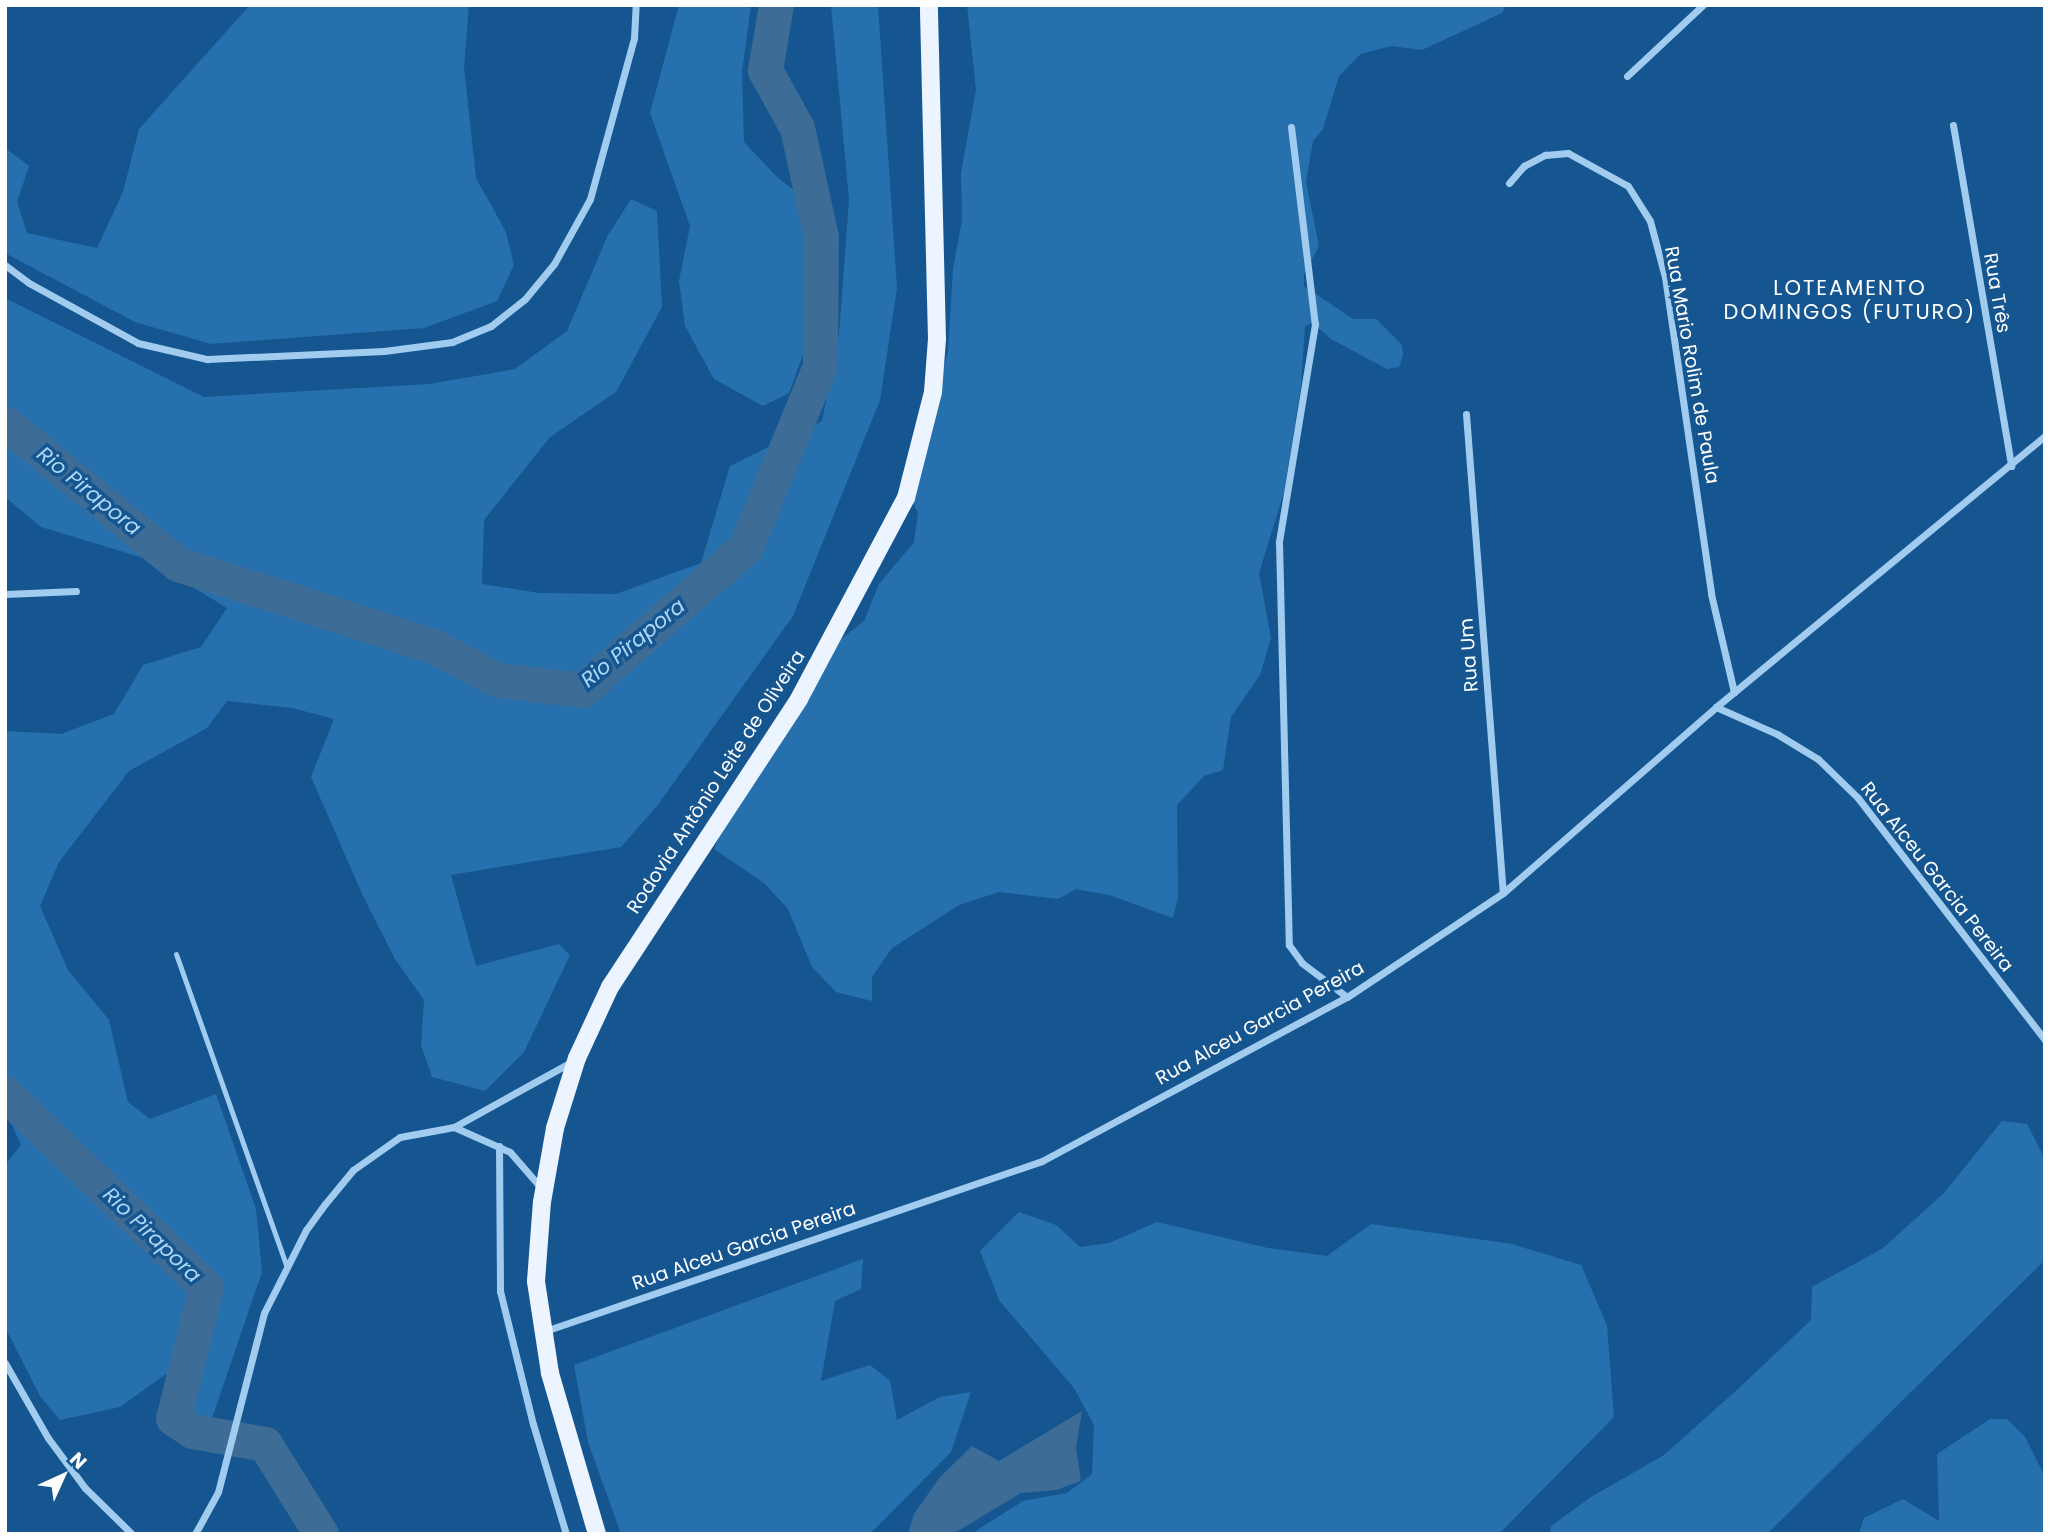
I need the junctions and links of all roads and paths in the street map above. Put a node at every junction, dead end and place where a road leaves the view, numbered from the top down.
1 (636, 5) edge
2 (929, 5) edge
3 (1703, 5) edge
4 (1626, 76) dead end
5 (1953, 125) dead end
6 (1290, 127) dead end
7 (1509, 183) dead end
8 (5, 265) edge
9 (1466, 414) dead end
10 (2045, 436) edge
11 (2011, 466) junction
12 (76, 591) dead end
13 (5, 594) edge
14 (1734, 692) junction
15 (1716, 707) junction
16 (1503, 893) junction
17 (176, 954) dead end
18 (1347, 997) junction
19 (2045, 1040) edge
20 (578, 1058) junction
21 (454, 1127) junction
22 (499, 1146) junction
23 (544, 1192) junction
24 (287, 1268) junction
25 (545, 1331) junction
26 (5, 1363) edge
27 (132, 1534) edge
28 (195, 1534) edge
29 (566, 1534) edge
30 (597, 1534) edge

1 - 8 street
2 - 20 main road, Rodovia Antônio Leite de Oliveira
3 - 4 street
5 - 11 street, Rua Três
6 - 18 street
7 - 14 street, Rua Mario Rolim de Paula
9 - 16 street, Rua Um
10 - 11 street
11 - 14 street
12 - 13 street
14 - 15 street
15 - 16 street, Rua Alceu Garcia Pereira
15 - 19 street, Rua Alceu Garcia Pereira
16 - 18 street, Rua Alceu Garcia Pereira
17 - 24 lane
18 - 25 street, Rua Alceu Garcia Pereira
20 - 21 street
20 - 23 main road, Rodovia Antônio Leite de Oliveira
21 - 22 street
21 - 24 street
22 - 23 street
22 - 29 street
23 - 25 main road, Rodovia Antônio Leite de Oliveira
24 - 28 street
25 - 30 main road, Rodovia Antônio Leite de Oliveira
26 - 27 street

